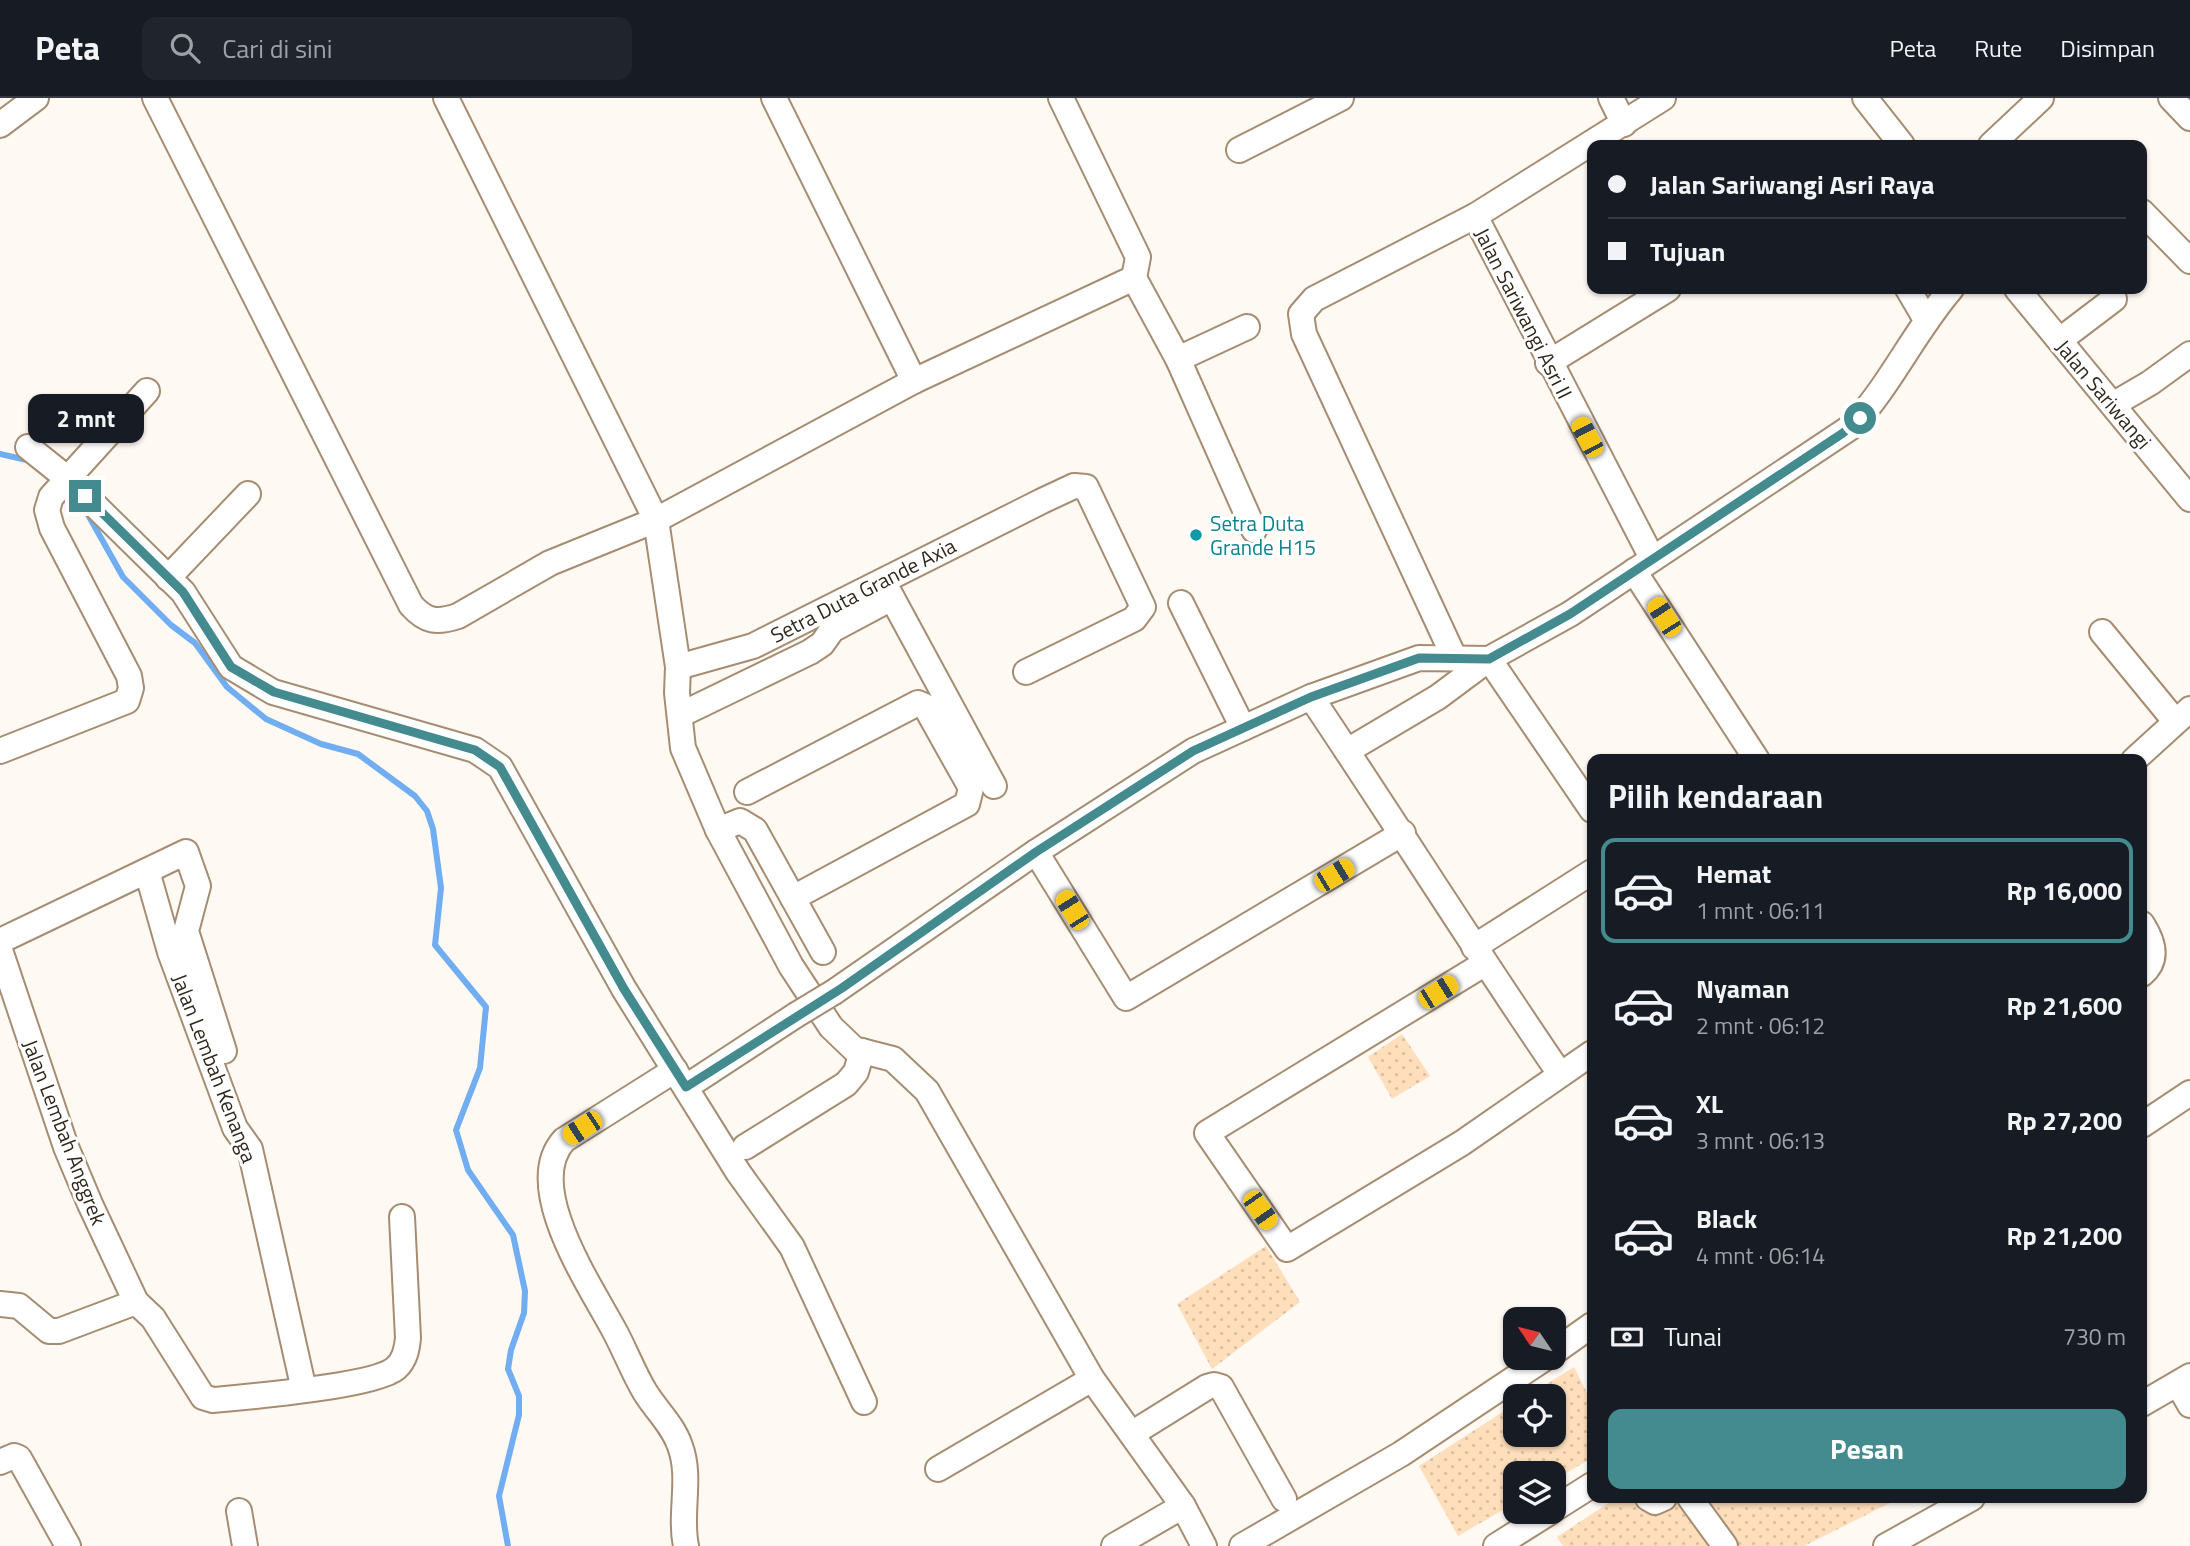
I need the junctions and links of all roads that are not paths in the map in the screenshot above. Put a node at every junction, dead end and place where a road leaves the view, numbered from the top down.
1 (36, 98) edge
2 (155, 98) edge
3 (446, 98) edge
4 (774, 98) edge
5 (1060, 98) edge
6 (1340, 98) edge
7 (1611, 98) edge
8 (1663, 98) edge
9 (1865, 98) edge
10 (2041, 98) edge
11 (2171, 98) edge
12 (2190, 118) edge
13 (1624, 124) junction
14 (0, 125) edge
15 (1598, 140) edge
16 (1898, 140) edge
17 (1996, 140) edge
18 (1587, 147) edge
19 (1239, 150) dead end
20 (1475, 216) junction
21 (2147, 217) edge
22 (2190, 261) edge
23 (1134, 278) junction
24 (1660, 294) edge
25 (1911, 294) edge
26 (1947, 294) edge
27 (2021, 294) edge
28 (2114, 299) dead end
29 (1926, 318) junction
30 (1247, 327) dead end
31 (2060, 340) junction
32 (2190, 354) edge
33 (1178, 359) junction
34 (1548, 363) junction
35 (914, 381) junction
36 (147, 391) dead end
37 (2113, 404) junction
38 (28, 447) dead end
39 (68, 479) junction
40 (248, 494) dead end
41 (2190, 499) edge
42 (656, 520) junction
43 (1254, 530) dead end
44 (1643, 565) junction
45 (168, 578) junction
46 (887, 589) junction
47 (1181, 603) dead end
48 (2102, 632) dead end
49 (1454, 657) junction
50 (1489, 659) junction
51 (678, 667) junction
52 (1026, 672) dead end
53 (1311, 697) junction
54 (680, 715) junction
55 (2182, 715) edge
56 (1243, 728) junction
57 (0, 750) edge
58 (1347, 751) junction
59 (1753, 754) edge
60 (2140, 754) edge
61 (995, 786) dead end
62 (747, 792) dead end
63 (1587, 803) edge
64 (718, 830) junction
65 (1403, 833) junction
66 (1036, 852) junction
67 (147, 871) junction
68 (1587, 876) edge
69 (793, 898) junction
70 (2147, 933) edge
71 (0, 941) edge
72 (0, 950) edge
73 (823, 953) dead end
74 (1479, 956) junction
75 (2147, 966) edge
76 (862, 1051) junction
77 (1587, 1057) edge
78 (1560, 1074) junction
79 (680, 1079) junction
80 (2190, 1093) edge
81 (2147, 1122) edge
82 (745, 1147) dead end
83 (250, 1149) junction
84 (402, 1217) dead end
85 (136, 1302) junction
86 (0, 1304) edge
87 (1587, 1329) edge
88 (1566, 1343) edge
89 (1527, 1370) edge
90 (1092, 1379) junction
91 (2186, 1389) edge
92 (304, 1390) junction
93 (864, 1402) dead end
94 (2147, 1402) edge
95 (1133, 1433) junction
96 (0, 1462) edge
97 (938, 1469) dead end
98 (1587, 1488) edge
99 (1284, 1499) dead end
100 (1566, 1502) edge
101 (1694, 1503) edge
102 (1963, 1503) edge
103 (1183, 1506) junction
104 (239, 1511) dead end
105 (1531, 1524) edge
106 (68, 1546) edge
107 (245, 1546) edge
108 (685, 1546) edge
109 (1114, 1546) edge
110 (1204, 1546) edge
111 (1242, 1546) edge
112 (1496, 1546) edge
113 (1725, 1546) edge
114 (1886, 1546) edge

1 - 14 street
2 - 42 street
3 - 42 street
4 - 35 street
5 - 23 street
6 - 19 street
7 - 13 street
8 - 13 street
9 - 16 street
10 - 17 street
11 - 12 street
13 - 15 street
18 - 20 street
20 - 34 street, Jalan Sariwangi Asri II
20 - 49 street
21 - 22 street
23 - 33 street
23 - 35 street
24 - 34 street
25 - 29 street
26 - 29 street
27 - 31 street, Jalan Sariwangi
28 - 31 street
29 - 44 street
30 - 33 street
31 - 37 street, Jalan Sariwangi
32 - 37 street
33 - 43 street
34 - 44 street, Jalan Sariwangi Asri II
35 - 42 street
36 - 39 street
37 - 41 street, Jalan Sariwangi
38 - 39 street
39 - 45 street
39 - 57 street
40 - 45 street
42 - 51 street
44 - 50 street
44 - 59 street, Jalan Sariwangi Asri II
45 - 79 street
46 - 51 street, Setra Duta Grande Axia
46 - 52 street, Setra Duta Grande Axia
46 - 54 street
46 - 61 street
47 - 56 street
48 - 55 street
49 - 50 street
49 - 53 street
50 - 58 street
50 - 63 street
51 - 54 street
53 - 56 street
53 - 58 street
54 - 64 street
55 - 60 street
56 - 66 street
58 - 65 street
62 - 69 street
64 - 69 street
64 - 76 street
65 - 66 street
65 - 74 street
66 - 79 street, bridge
67 - 71 street
67 - 83 street, Jalan Lembah Kenanga
67 - 83 street
68 - 74 street
69 - 73 street
70 - 75 street
72 - 85 street, Jalan Lembah Anggrek
74 - 78 street
74 - 78 street
76 - 82 street
76 - 90 street
77 - 78 street
79 - 93 street
79 - 108 street
80 - 81 street
83 - 92 street, Jalan Lembah Kenanga
84 - 92 street
85 - 86 street
85 - 92 street, Jalan Lembah Anggrek
87 - 88 street
89 - 111 street
90 - 95 street
90 - 97 street
91 - 94 street
95 - 99 street
95 - 103 street
96 - 106 street
98 - 100 street
101 - 113 street
102 - 114 street
103 - 109 street
103 - 110 street
104 - 107 street
105 - 112 street

